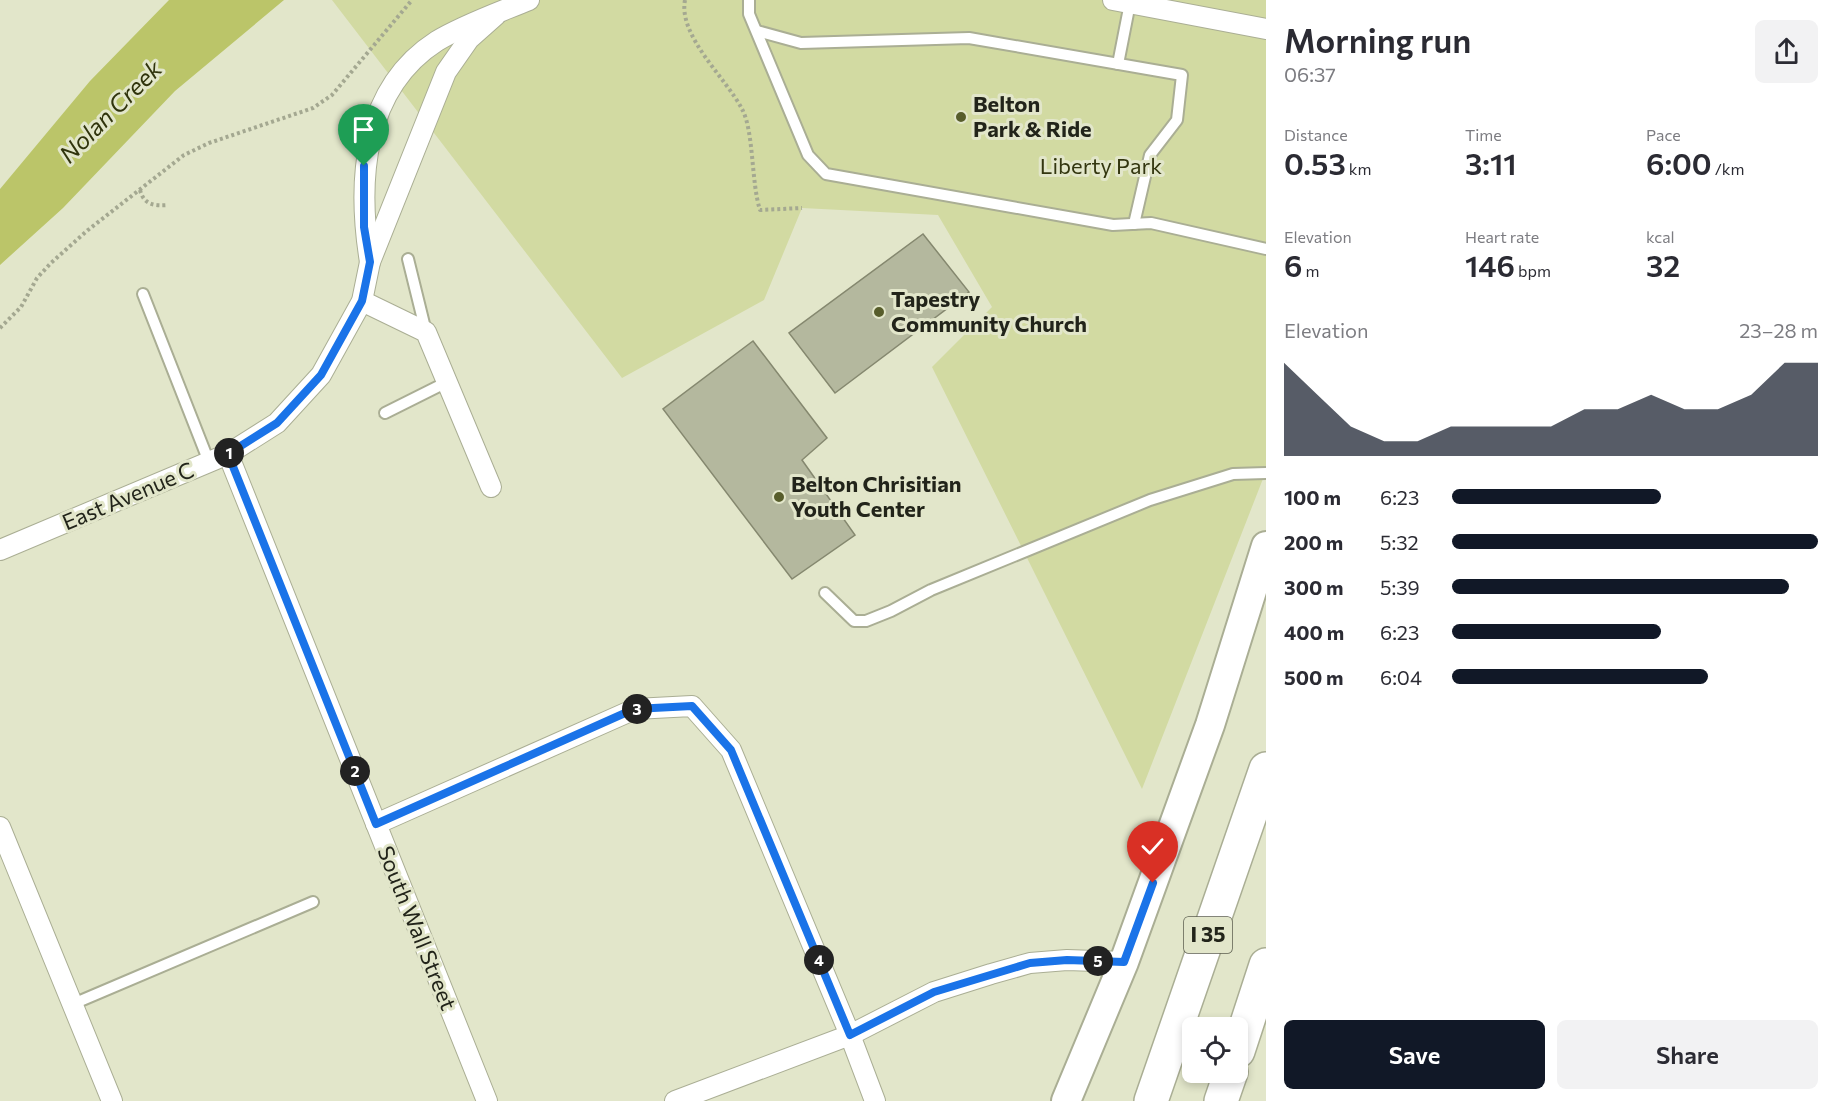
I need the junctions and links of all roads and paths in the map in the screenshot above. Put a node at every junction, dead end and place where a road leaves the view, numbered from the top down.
1 (412, 0) edge
2 (529, 0) edge
3 (685, 0) edge
4 (750, 0) edge
5 (1121, 2) edge
6 (496, 15) junction
7 (1266, 29) edge
8 (757, 31) junction
9 (1118, 64) junction
10 (140, 190) junction
11 (168, 205) dead end
12 (802, 208) dead end
13 (1134, 224) junction
14 (1266, 249) edge
15 (408, 260) dead end
16 (370, 262) junction
17 (143, 294) dead end
18 (362, 301) junction
19 (0, 328) edge
20 (426, 332) junction
21 (447, 382) junction
22 (385, 413) dead end
23 (228, 454) junction
24 (209, 462) junction
25 (1266, 473) edge
26 (492, 487) dead end
27 (1266, 546) edge
28 (0, 550) edge
29 (825, 593) dead end
30 (1266, 769) edge
31 (376, 824) junction
32 (0, 827) edge
33 (313, 902) dead end
34 (1124, 962) junction
35 (1266, 965) edge
36 (73, 1004) junction
37 (1248, 1021) edge
38 (850, 1035) junction
39 (1227, 1083) edge
40 (112, 1101) edge
41 (487, 1101) edge
42 (675, 1101) edge
43 (875, 1101) edge
44 (1066, 1101) edge
45 (1151, 1101) edge
46 (1221, 1101) edge

1 - 10 path
2 - 6 street
3 - 12 path
4 - 8 lane
5 - 7 street
5 - 9 lane
6 - 16 street, East Avenue C
6 - 16 street, East Avenue C
8 - 9 lane
8 - 13 lane
9 - 13 lane
10 - 11 path
10 - 19 path
13 - 14 lane
15 - 20 lane
16 - 18 street, East Avenue C
17 - 24 lane
18 - 20 street
18 - 23 street, East Avenue C
20 - 21 street
21 - 22 lane
21 - 26 street
23 - 24 street, East Avenue C
23 - 31 street, South Wall Street
24 - 28 street, East Avenue C
25 - 29 lane
27 - 34 main road
30 - 45 highway, I 35
31 - 38 street
31 - 41 street, South Wall Street
32 - 36 street
33 - 36 lane
34 - 38 street
34 - 44 main road
35 - 37 highway
36 - 40 street
38 - 42 street
38 - 43 street
39 - 46 highway

